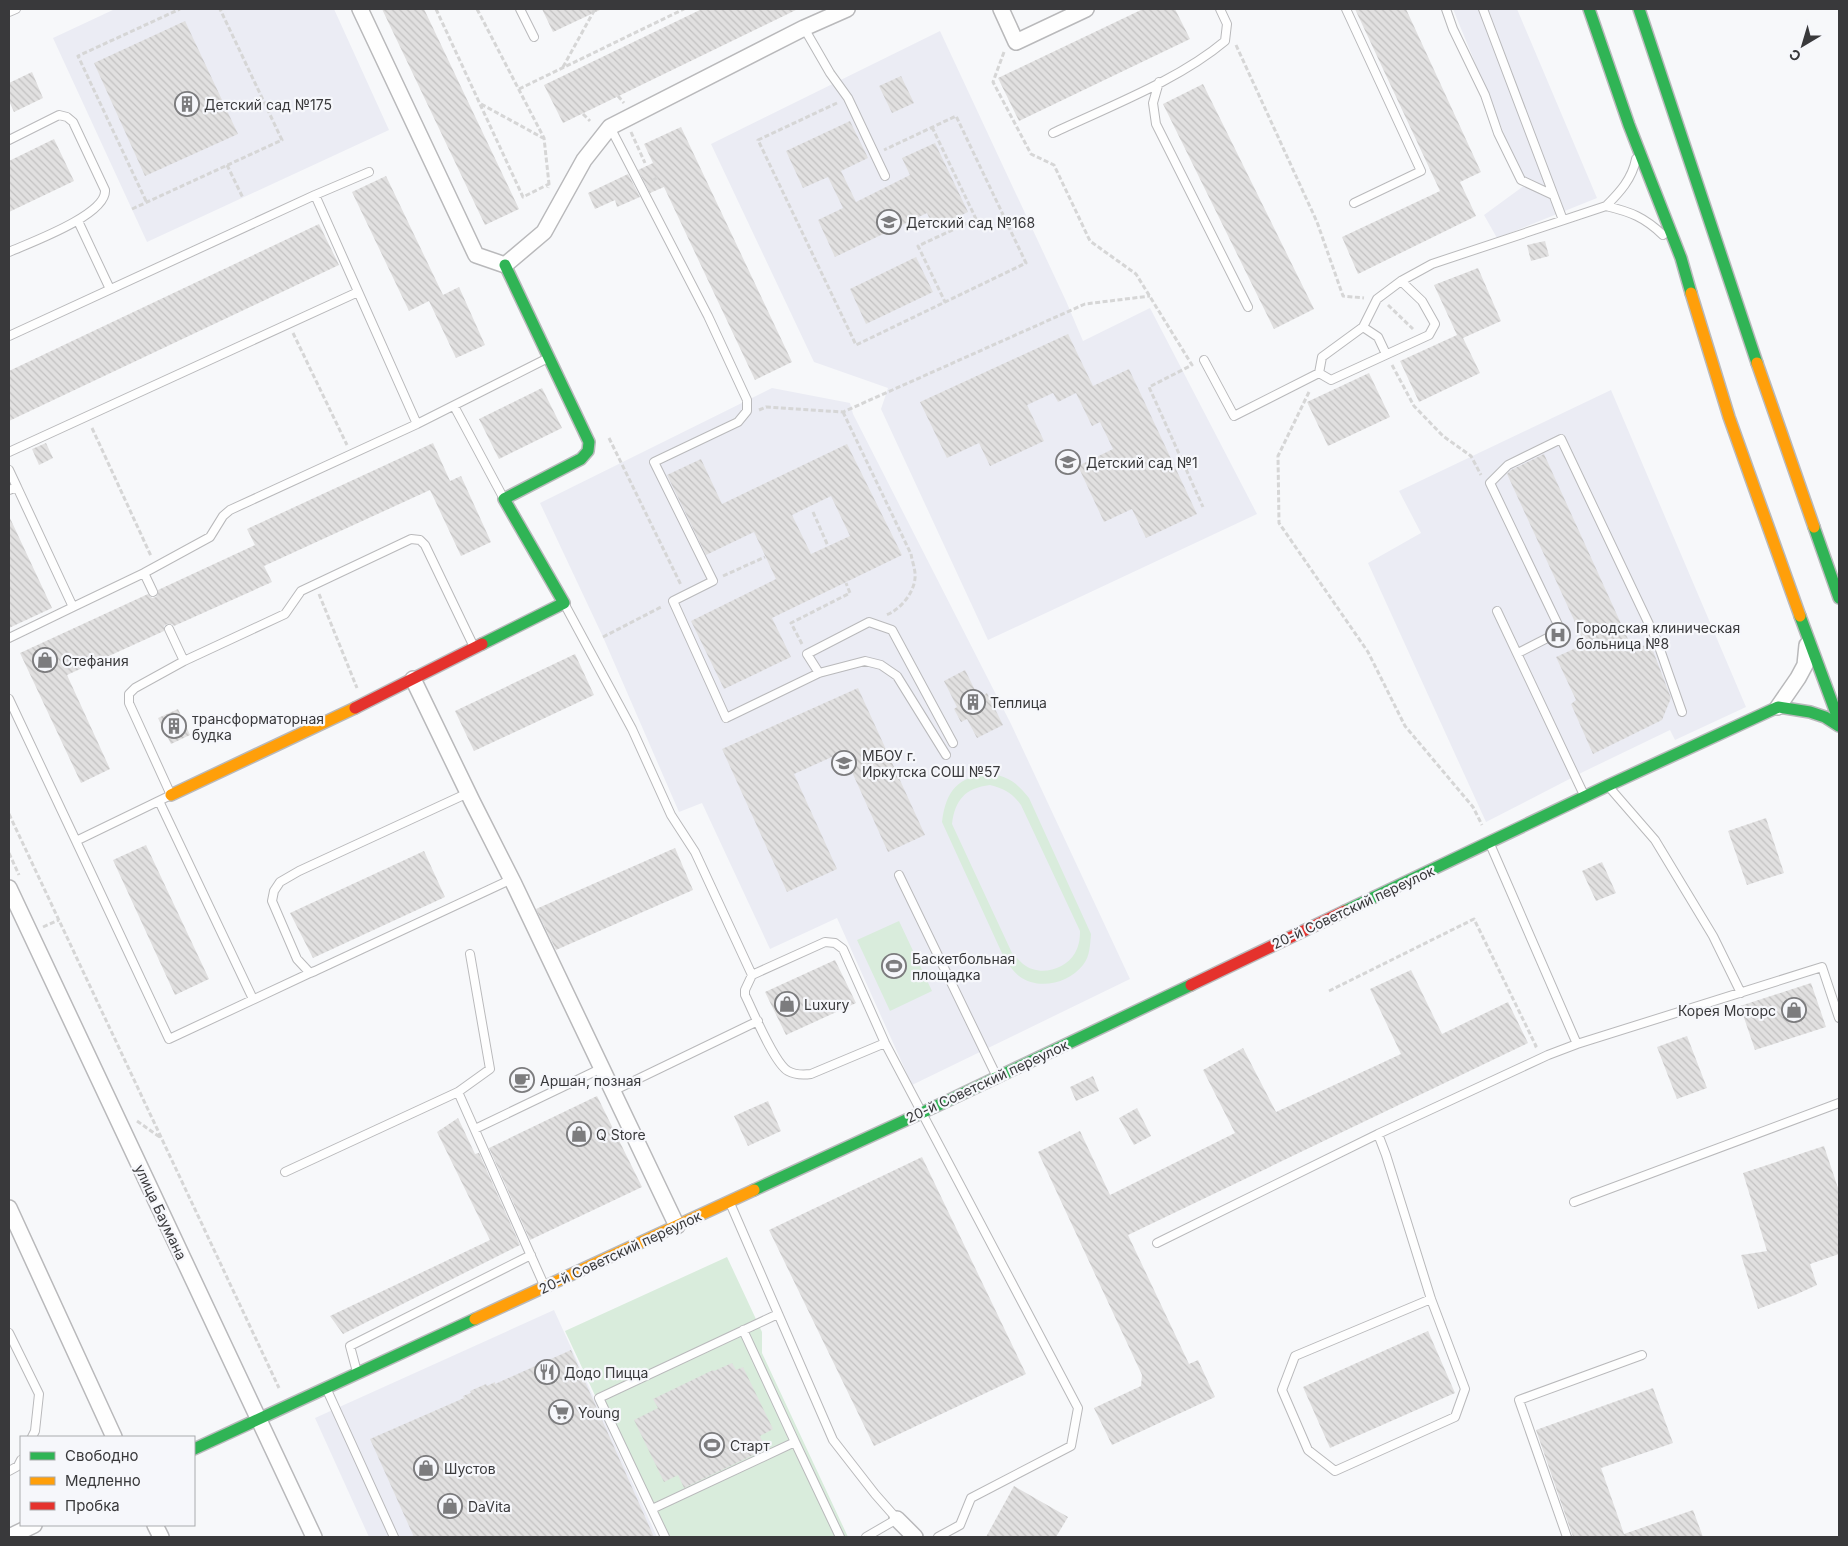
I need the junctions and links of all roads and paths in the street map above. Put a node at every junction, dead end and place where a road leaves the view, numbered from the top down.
1 (16, 9) edge
2 (180, 9) edge
3 (220, 9) edge
4 (360, 9) edge
5 (436, 9) edge
6 (477, 9) edge
7 (520, 9) edge
8 (595, 9) edge
9 (684, 9) edge
10 (847, 9) edge
11 (1001, 9) edge
12 (1086, 9) edge
13 (1220, 9) edge
14 (1346, 9) edge
15 (1446, 9) edge
16 (1482, 9) edge
17 (1589, 9) edge
18 (1639, 9) edge
19 (9, 12) edge
20 (1227, 24) junction
21 (804, 28) junction
22 (1012, 33) junction
23 (534, 37) dead end
24 (563, 68) junction
25 (1159, 82) junction
26 (519, 89) junction
27 (848, 98) junction
28 (479, 104) junction
29 (583, 114) dead end
30 (625, 118) junction
31 (590, 121) dead end
32 (610, 126) junction
33 (932, 127) junction
34 (1053, 132) dead end
35 (544, 138) junction
36 (9, 140) edge
37 (1637, 149) junction
38 (875, 155) junction
39 (227, 165) junction
40 (649, 171) dead end
41 (369, 172) dead end
42 (885, 176) dead end
43 (659, 177) dead end
44 (549, 184) junction
45 (657, 188) dead end
46 (546, 192) dead end
47 (315, 195) junction
48 (1553, 195) junction
49 (243, 198) dead end
50 (146, 201) junction
51 (1354, 203) dead end
52 (1606, 206) junction
53 (132, 209) dead end
54 (1563, 220) junction
55 (78, 221) junction
56 (9, 252) edge
57 (1681, 258) junction
58 (505, 264) junction
59 (1401, 281) junction
60 (110, 289) junction
61 (358, 292) junction
62 (1150, 296) junction
63 (1377, 299) junction
64 (945, 302) junction
65 (1248, 307) dead end
66 (288, 324) junction
67 (1363, 327) junction
68 (9, 336) edge
69 (1419, 339) junction
70 (1386, 354) junction
71 (550, 358) junction
72 (1204, 360) dead end
73 (1319, 373) junction
74 (454, 406) junction
75 (843, 412) junction
76 (87, 416) junction
77 (738, 422) junction
78 (417, 424) junction
79 (9, 452) edge
80 (352, 454) junction
81 (9, 470) edge
82 (1490, 483) junction
83 (13, 489) edge
84 (504, 498) junction
85 (1204, 507) dead end
86 (813, 512) dead end
87 (828, 546) dead end
88 (765, 556) dead end
89 (156, 567) junction
90 (144, 573) junction
91 (713, 581) junction
92 (846, 583) dead end
93 (315, 584) junction
94 (153, 592) dead end
95 (1839, 598) edge
96 (673, 601) junction
97 (564, 603) junction
98 (73, 607) junction
99 (1497, 611) dead end
100 (869, 622) junction
101 (169, 628) dead end
102 (602, 637) dead end
103 (9, 638) edge
104 (1808, 639) junction
105 (475, 649) junction
106 (1518, 653) junction
107 (807, 654) junction
108 (184, 661) junction
109 (820, 673) junction
110 (413, 678) junction
111 (9, 699) edge
112 (364, 704) junction
113 (1778, 707) junction
114 (1682, 712) dead end
115 (1839, 721) edge
116 (1839, 726) edge
117 (953, 743) dead end
118 (946, 754) dead end
119 (1607, 786) junction
120 (468, 793) junction
121 (171, 795) junction
122 (1585, 797) junction
123 (159, 801) junction
124 (9, 814) edge
125 (76, 841) junction
126 (1490, 842) junction
127 (899, 875) dead end
128 (512, 879) junction
129 (9, 888) edge
130 (58, 920) junction
131 (43, 927) dead end
132 (470, 954) dead end
133 (310, 973) junction
134 (752, 975) junction
135 (1328, 992) dead end
136 (1741, 993) junction
137 (253, 1000) junction
138 (1839, 1018) edge
139 (758, 1021) junction
140 (885, 1043) junction
141 (1577, 1044) junction
142 (1527, 1050) dead end
143 (602, 1068) junction
144 (997, 1077) junction
145 (613, 1091) junction
146 (458, 1092) junction
147 (1839, 1103) edge
148 (922, 1112) junction
149 (475, 1129) junction
150 (1378, 1134) junction
151 (285, 1172) dead end
152 (729, 1201) junction
153 (1574, 1202) dead end
154 (9, 1208) edge
155 (677, 1226) junction
156 (1157, 1243) dead end
157 (531, 1255) junction
158 (545, 1287) junction
159 (1431, 1299) junction
160 (778, 1314) junction
161 (743, 1330) junction
162 (9, 1333) edge
163 (1642, 1355) dead end
164 (357, 1374) junction
165 (326, 1388) junction
166 (287, 1406) junction
167 (258, 1419) junction
168 (32, 1436) edge
169 (114, 1436) edge
170 (795, 1442) junction
171 (195, 1449) edge
172 (20, 1462) edge
173 (9, 1471) edge
174 (652, 1509) junction
175 (898, 1519) junction
176 (32, 1526) edge
177 (9, 1537) edge
178 (314, 1537) edge
179 (394, 1537) edge
180 (665, 1537) edge
181 (840, 1537) edge
182 (866, 1537) edge
183 (915, 1537) edge
184 (938, 1537) edge
185 (1568, 1537) edge

1 - 19 lane
2 - 50 path
3 - 39 path
4 - 58 street
5 - 28 path
6 - 26 path
7 - 23 lane
8 - 24 path
9 - 24 path
10 - 21 street
11 - 22 street
12 - 22 street
13 - 20 lane
14 - 51 lane
15 - 48 lane
16 - 48 lane
17 - 37 street
18 - 95 street
20 - 25 lane
20 - 63 path
21 - 27 lane
21 - 30 street
22 - 62 path
24 - 26 path
25 - 34 lane
25 - 65 lane
26 - 35 path
27 - 38 lane
27 - 64 path
28 - 35 path
28 - 44 path
29 - 31 path
30 - 32 street
30 - 40 path
32 - 58 street
32 - 77 lane
33 - 38 path
33 - 64 path
33 - 64 path
35 - 44 path
36 - 55 lane
37 - 52 lane
37 - 57 street
38 - 42 lane
39 - 49 path
39 - 50 path
41 - 47 lane
43 - 45 path
44 - 46 path
47 - 60 lane
47 - 61 lane
48 - 54 lane
50 - 53 path
52 - 54 lane
52 - 57 lane
54 - 59 lane
55 - 56 lane
55 - 60 lane
57 - 104 street
58 - 71 street
59 - 63 lane
59 - 69 lane
60 - 68 lane
61 - 66 lane
61 - 78 lane
62 - 75 path
62 - 85 path
63 - 67 lane
63 - 69 path
66 - 76 lane
66 - 80 path
67 - 70 lane
67 - 73 lane
69 - 70 lane
70 - 73 lane
70 - 82 path
71 - 74 lane
71 - 84 street
72 - 73 lane
73 - 126 path
74 - 78 lane
74 - 84 lane
75 - 77 path
75 - 100 path
76 - 79 lane
76 - 89 path
77 - 91 lane
78 - 80 lane
80 - 89 lane
81 - 83 lane
82 - 106 lane
82 - 114 lane
83 - 98 lane
84 - 97 street
86 - 87 path
88 - 91 path
89 - 90 lane
90 - 94 lane
90 - 98 lane
91 - 96 lane
92 - 107 path
93 - 105 lane
93 - 108 lane
93 - 112 path
96 - 102 path
96 - 109 lane
97 - 105 street
97 - 134 lane
98 - 103 lane
99 - 106 lane
100 - 107 lane
100 - 117 lane
101 - 108 lane
104 - 113 street
104 - 115 street
105 - 110 street
106 - 122 lane
107 - 109 lane
108 - 121 lane
109 - 118 lane
110 - 112 street
110 - 120 street
111 - 125 lane
112 - 121 street
113 - 116 street
113 - 119 street, 20-й Советский переулок
119 - 122 street, 20-й Советский переулок
119 - 136 lane
120 - 128 street
120 - 133 lane
121 - 123 lane
122 - 126 street, 20-й Советский переулок
123 - 125 lane
123 - 137 lane
124 - 130 path
125 - 137 lane
126 - 141 lane
126 - 144 street, 20-й Советский переулок
127 - 144 lane
128 - 133 lane
128 - 143 street
129 - 167 street, улица Баумана
130 - 131 path
130 - 166 path
132 - 146 lane
133 - 137 lane
134 - 139 lane
134 - 140 lane
135 - 142 path
136 - 138 lane
136 - 141 lane
139 - 140 lane
139 - 145 lane
140 - 148 lane
141 - 150 lane
143 - 145 street
143 - 149 lane
144 - 148 street, 20-й Советский переулок
145 - 155 street
146 - 149 lane
146 - 151 lane
147 - 153 lane
148 - 152 street, 20-й Советский переулок
148 - 184 lane
149 - 157 lane
150 - 156 lane
150 - 159 lane
152 - 155 street, 20-й Советский переулок
152 - 160 lane
154 - 169 street
155 - 158 street, 20-й Советский переулок
157 - 158 lane
157 - 164 lane
158 - 164 street, 20-й Советский переулок
159 - 159 lane
160 - 161 lane
160 - 175 lane
161 - 170 lane
161 - 174 lane
162 - 168 lane
163 - 185 lane
164 - 165 street, 20-й Советский переулок
165 - 166 street, 20-й Советский переулок
165 - 179 lane
166 - 167 street, 20-й Советский переулок
167 - 171 street, 20-й Советский переулок
167 - 178 street, улица Баумана
170 - 174 lane
170 - 181 lane
172 - 173 lane
174 - 180 lane
175 - 182 lane
175 - 183 street
176 - 177 street

